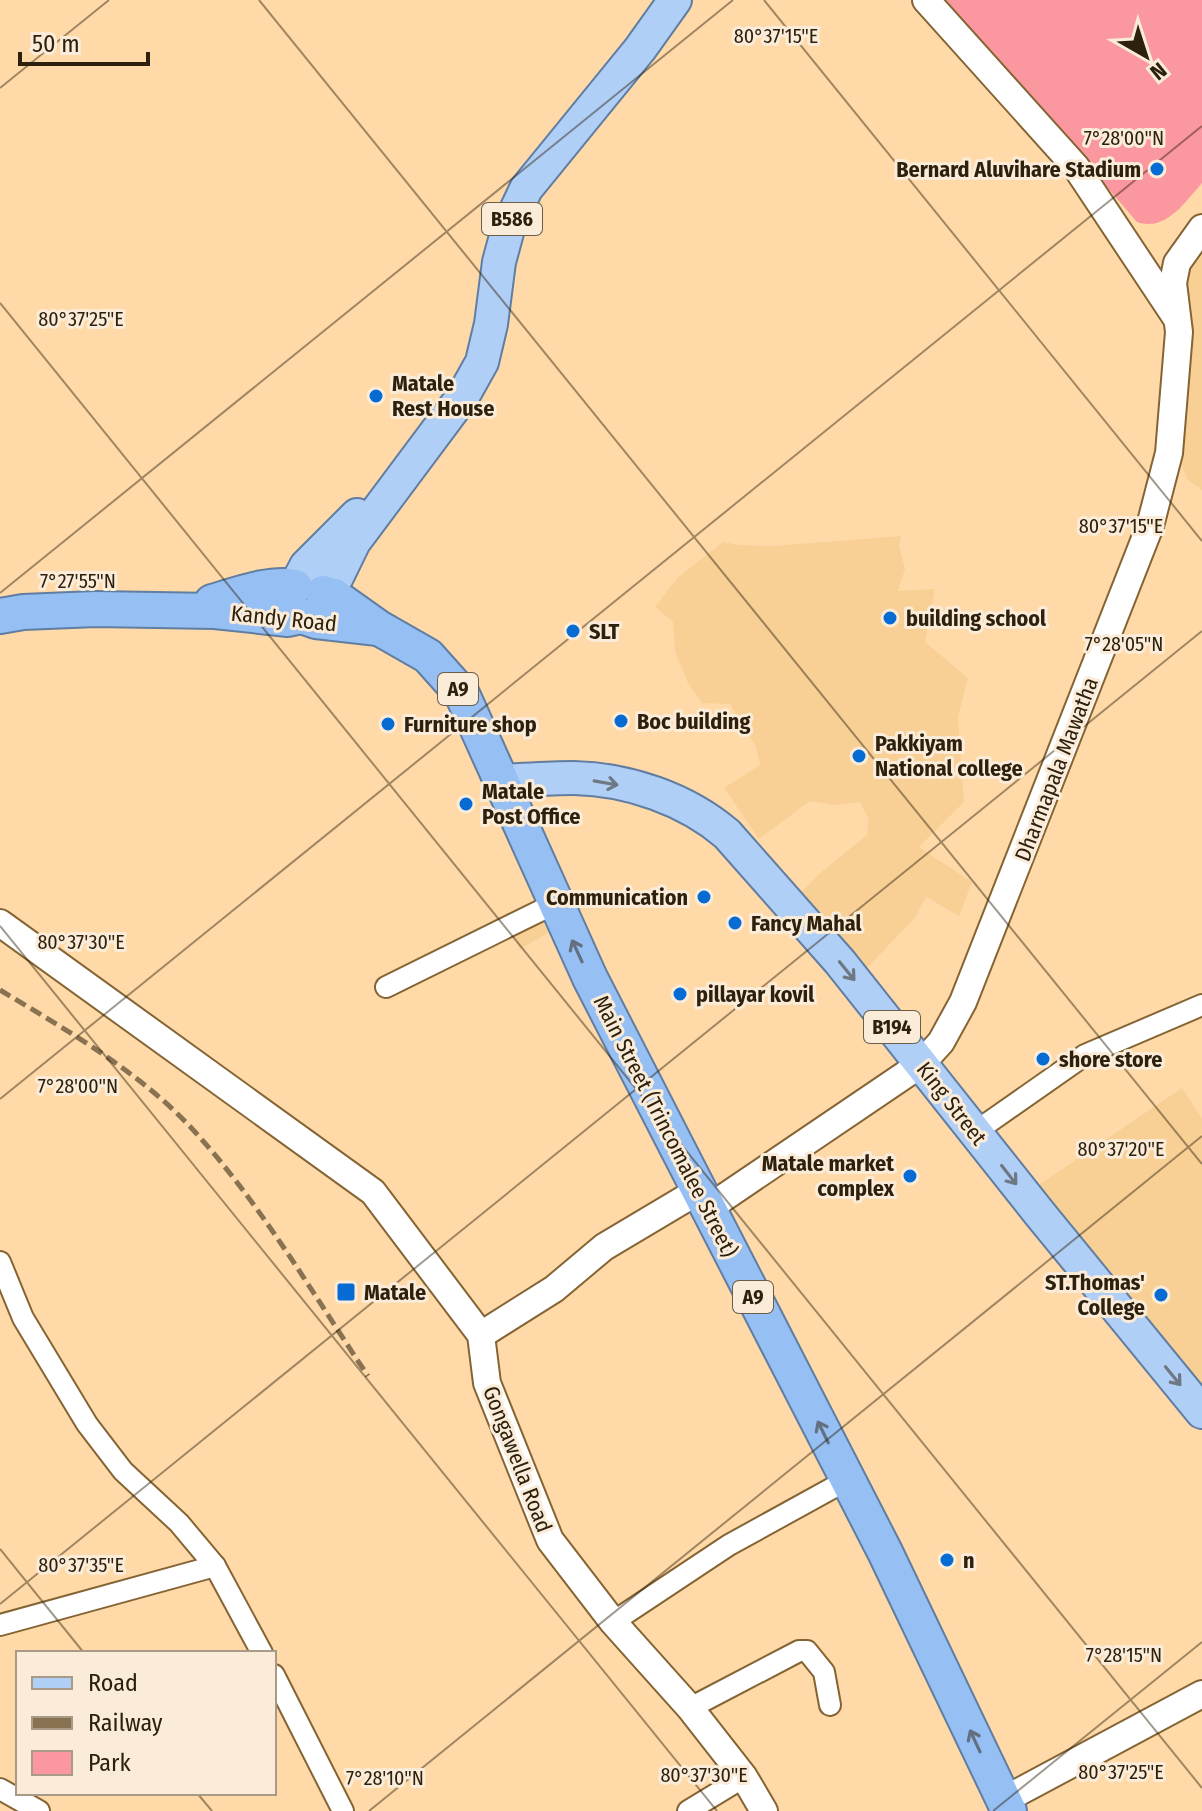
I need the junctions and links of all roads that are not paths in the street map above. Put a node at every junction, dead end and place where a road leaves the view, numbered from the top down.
1 (675, 0) edge
2 (926, 0) edge
3 (1202, 228) edge
4 (1177, 319) junction
5 (307, 599) junction
6 (0, 616) edge
7 (500, 781) junction
8 (556, 903) junction
9 (0, 923) edge
10 (386, 987) dead end
11 (1202, 1005) edge
12 (921, 1064) junction
13 (975, 1132) junction
14 (703, 1200) junction
15 (0, 1262) edge
16 (481, 1335) junction
17 (1202, 1412) edge
18 (847, 1480) junction
19 (215, 1566) junction
20 (613, 1622) junction
21 (0, 1625) edge
22 (261, 1651) edge
23 (276, 1679) edge
24 (1202, 1694) edge
25 (830, 1705) dead end
26 (690, 1708) junction
27 (744, 1777) junction
28 (0, 1789) edge
29 (1006, 1806) edge
30 (39, 1811) edge
31 (343, 1811) edge
32 (688, 1811) edge
33 (764, 1811) edge

1 - 5 main road, B586
2 - 4 street
3 - 4 street, Dharmapala Mawatha
4 - 12 street, Dharmapala Mawatha
5 - 6 highway, Kandy Road / A9
5 - 7 highway, Kandy Road / A9
7 - 8 highway, Main Street (Trincomalee Street) / A9
7 -> 12 main road, King Street / B194
8 - 10 street
14 -> 8 highway, Main Street (Trincomalee Street) / A9
9 - 16 street, Gongawella Road
11 - 13 street
12 - 13 main road, King Street / B194
12 - 14 street, Dharmapala Mawatha
13 -> 17 main road, King Street / B194
14 - 16 street, Dharmapala Mawatha
18 -> 14 highway, Main Street (Trincomalee Street) / A9
15 - 19 street
16 - 20 street, Gongawella Road
18 - 20 street
29 -> 18 highway, Main Street (Trincomalee Street) / A9
19 - 21 street
19 - 22 street
20 - 26 street, Gongawella Road
23 - 31 street
24 - 29 street
25 - 26 street
26 - 27 street, Gongawella Road
27 - 32 street
27 - 33 street, Gongawella Road
28 - 30 street

